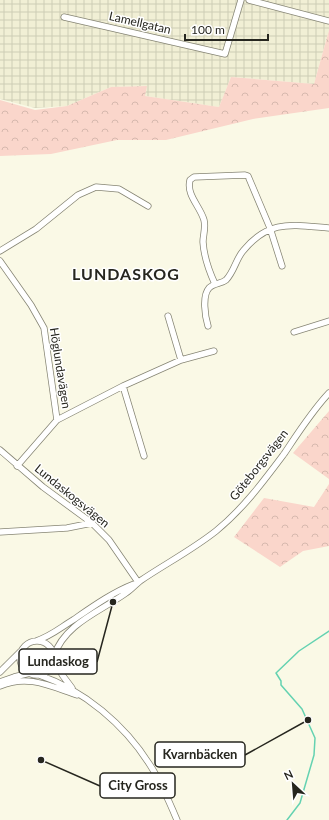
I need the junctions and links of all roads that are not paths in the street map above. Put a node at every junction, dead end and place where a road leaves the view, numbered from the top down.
1 (241, 0) edge
2 (249, 0) edge
3 (64, 17) dead end
4 (329, 21) edge
5 (148, 206) dead end
6 (270, 228) junction
7 (329, 228) edge
8 (0, 251) edge
9 (0, 261) edge
10 (282, 266) dead end
11 (215, 284) junction
12 (168, 316) dead end
13 (329, 321) edge
14 (208, 326) dead end
15 (294, 332) dead end
16 (214, 351) dead end
17 (181, 360) junction
18 (123, 386) junction
19 (329, 393) edge
20 (58, 420) junction
21 (0, 450) edge
22 (144, 456) dead end
23 (17, 466) junction
24 (92, 523) junction
25 (0, 532) edge
26 (138, 582) junction
27 (36, 641) junction
28 (23, 649) junction
29 (54, 658) junction
30 (0, 672) edge
31 (30, 673) junction
32 (39, 675) junction
33 (0, 682) edge
34 (0, 686) edge
35 (73, 690) junction
36 (83, 697) junction
37 (177, 820) edge

1 - 3 street, Lamellgatan
2 - 4 street
5 - 8 street
6 - 7 street
6 - 10 street
6 - 11 street
6 - 11 street
9 - 20 street, Höglundavägen
11 - 14 street
12 - 17 street
13 - 15 street
16 - 17 street
17 - 18 street
18 - 20 street
18 - 22 street
19 - 26 street, Göteborgsvägen
20 - 23 street
21 - 23 street, Lundaskogsvägen
23 - 24 street, Lundaskogsvägen
24 - 25 street
24 - 26 street, Lundaskogsvägen
26 - 27 street, Göteborgsvägen
26 - 29 street, Göteborgsvägen
27 - 28 street
27 - 29 street
28 - 30 street
28 - 31 street
29 - 32 street
29 - 35 street
31 - 32 street
31 - 33 street
32 - 35 street
34 - 36 street
35 - 36 street
36 - 37 street

